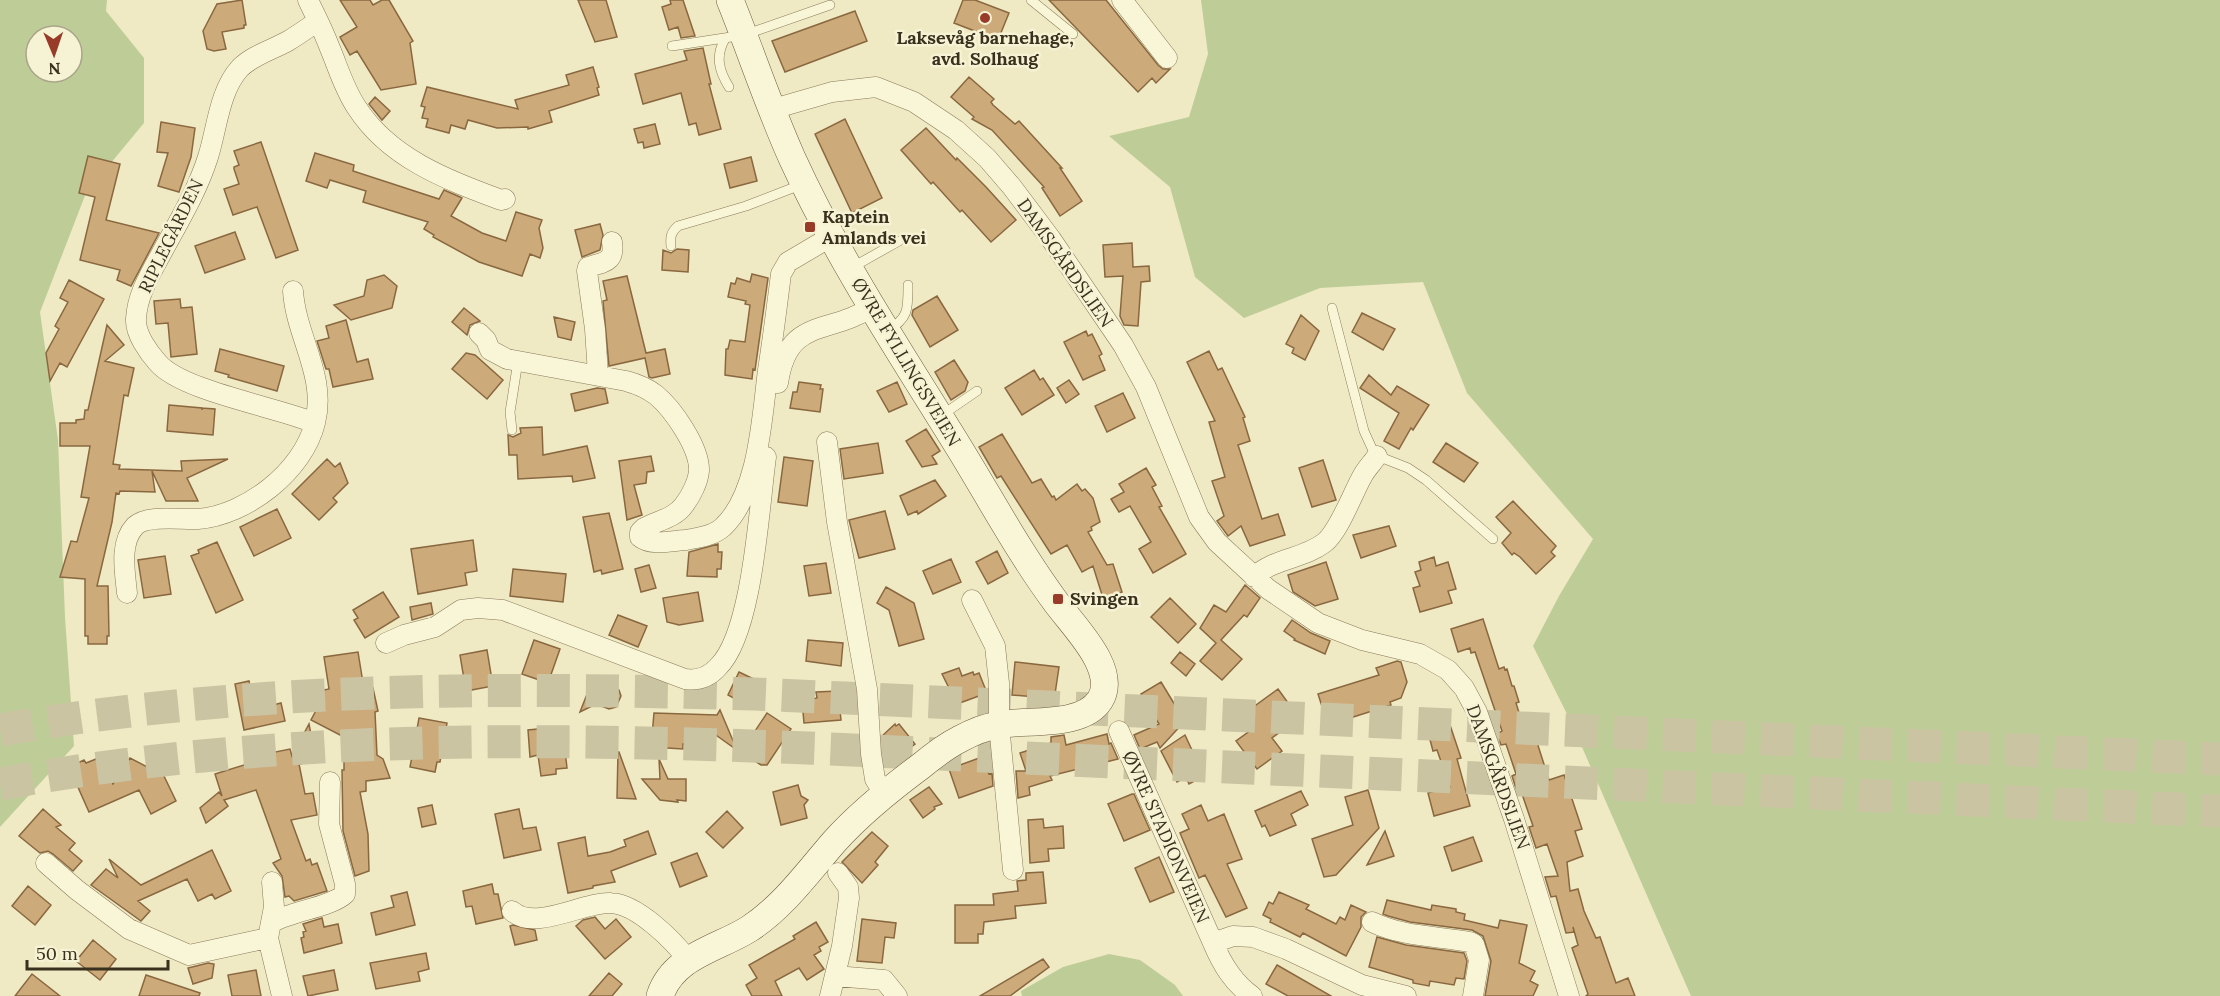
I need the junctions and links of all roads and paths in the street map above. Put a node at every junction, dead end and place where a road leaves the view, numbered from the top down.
1 (308, 0) edge
2 (730, 0) edge
3 (1031, 0) edge
4 (1122, 0) edge
5 (830, 5) dead end
6 (318, 21) junction
7 (1073, 34) dead end
8 (734, 37) junction
9 (672, 46) dead end
10 (1167, 58) dead end
11 (729, 87) dead end
12 (773, 109) junction
13 (805, 183) junction
14 (505, 199) dead end
15 (832, 236) junction
16 (899, 241) dead end
17 (612, 242) dead end
18 (670, 246) dead end
19 (850, 269) junction
20 (908, 285) dead end
21 (293, 291) dead end
22 (872, 307) junction
23 (1332, 308) dead end
24 (887, 331) junction
25 (479, 333) dead end
26 (518, 361) junction
27 (598, 375) junction
28 (977, 391) dead end
29 (939, 416) junction
30 (315, 423) junction
31 (512, 430) dead end
32 (827, 442) dead end
33 (1377, 456) junction
34 (1493, 539) dead end
35 (1254, 577) junction
36 (127, 593) dead end
37 (972, 600) dead end
38 (386, 643) dead end
39 (999, 724) junction
40 (1119, 731) dead end
41 (330, 782) dead end
42 (884, 793) junction
43 (46, 863) dead end
44 (1012, 870) dead end
45 (838, 873) dead end
46 (272, 882) dead end
47 (512, 911) dead end
48 (1372, 922) dead end
49 (270, 930) junction
50 (1213, 943) junction
51 (688, 960) junction
52 (835, 976) junction
53 (282, 996) edge
54 (660, 996) edge
55 (830, 996) edge
56 (897, 996) edge
57 (1252, 996) edge
58 (1406, 996) edge
59 (1473, 996) edge
60 (1569, 996) edge

1 - 6 street
2 - 8 main road, ØVRE FYLLINGSVEIEN
3 - 7 lane
4 - 10 street
5 - 8 lane
6 - 14 street
6 - 30 street, RIPLEGÅRDEN
8 - 9 lane
8 - 11 lane
8 - 12 main road, ØVRE FYLLINGSVEIEN
12 - 13 main road, ØVRE FYLLINGSVEIEN
12 - 35 street, DAMSGÅRDSLIEN
13 - 15 main road, ØVRE FYLLINGSVEIEN
13 - 18 lane
15 - 19 main road, ØVRE FYLLINGSVEIEN
15 - 27 street
16 - 19 lane
17 - 27 street
19 - 22 main road, ØVRE FYLLINGSVEIEN
20 - 24 lane
21 - 30 street
22 - 24 main road, ØVRE FYLLINGSVEIEN
22 - 38 street
23 - 33 lane
24 - 29 main road, ØVRE FYLLINGSVEIEN
25 - 26 street
26 - 27 street
26 - 31 lane
28 - 29 lane
29 - 39 main road, ØVRE FYLLINGSVEIEN
30 - 36 street
32 - 42 street
33 - 34 lane
33 - 35 street
35 - 60 street, DAMSGÅRDSLIEN
37 - 39 street
39 - 42 main road
39 - 44 street
40 - 50 street, ØVRE STADIONVEIEN
41 - 49 street
42 - 51 main road
43 - 49 street
45 - 52 street
46 - 49 street
47 - 51 street
48 - 59 street
49 - 53 street
50 - 57 street, ØVRE STADIONVEIEN
50 - 58 street, ØVRE STADIONVEIEN
51 - 54 main road
52 - 55 street
52 - 56 street

